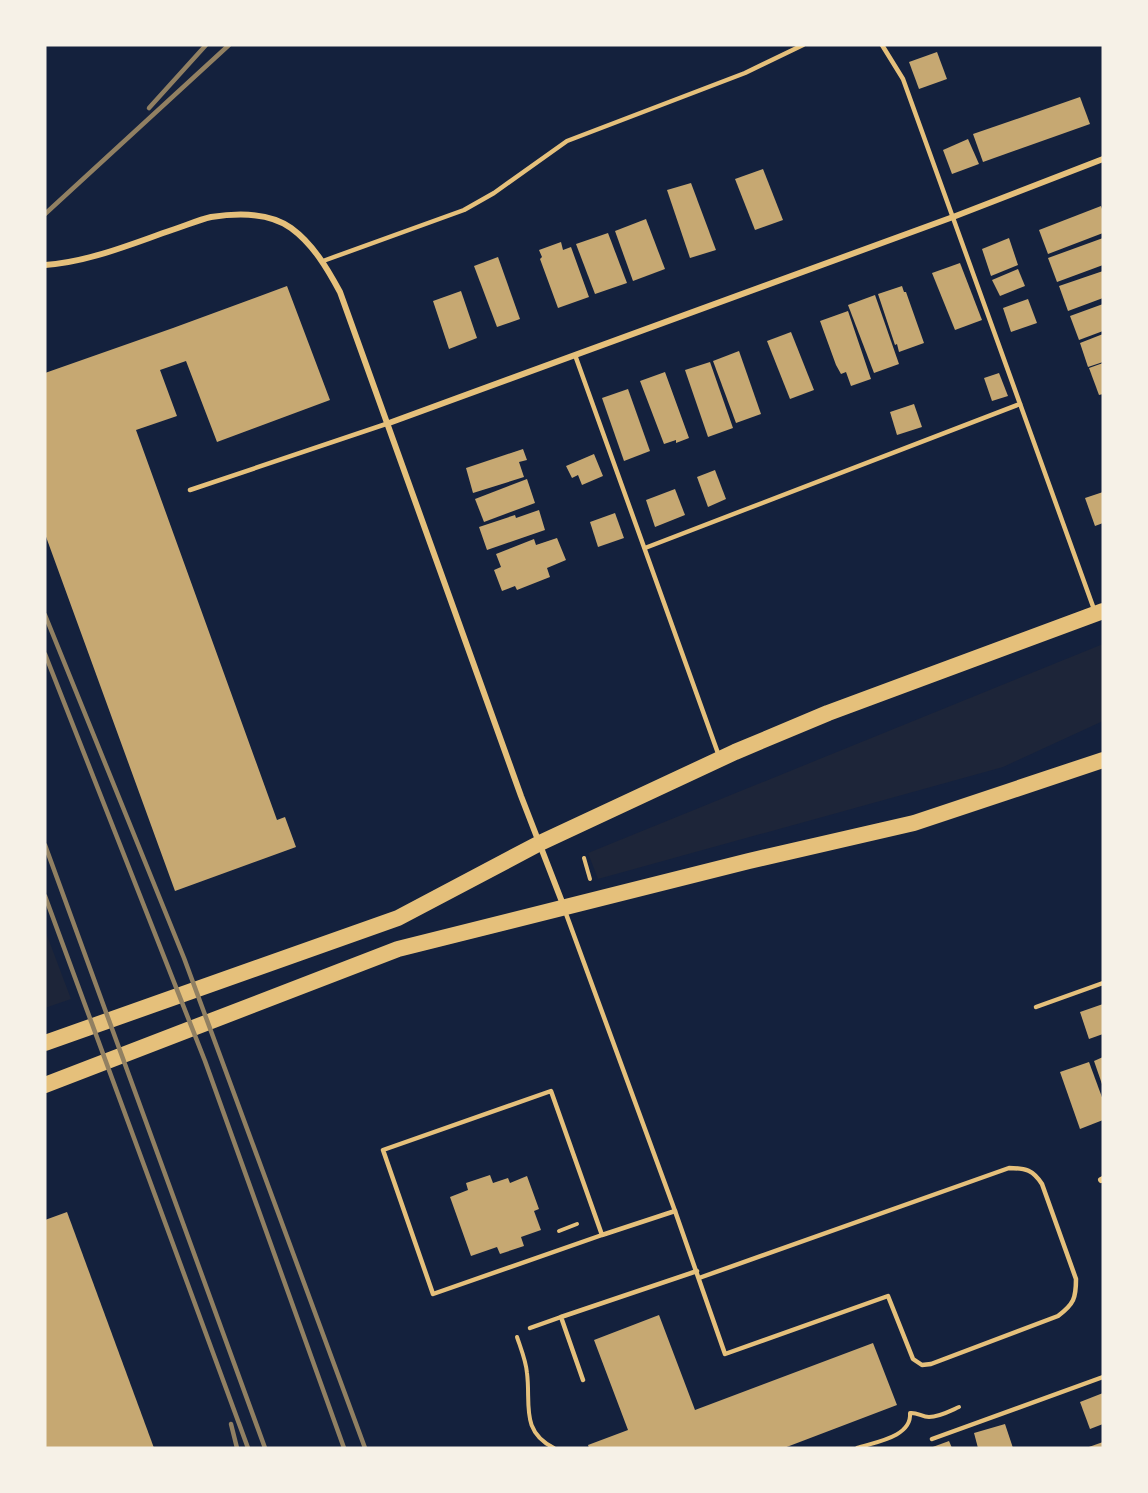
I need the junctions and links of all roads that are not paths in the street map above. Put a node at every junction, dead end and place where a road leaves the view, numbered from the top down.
1 (803, 45) edge
2 (882, 45) edge
3 (1103, 159) edge
4 (953, 217) junction
5 (323, 261) junction
6 (45, 265) edge
7 (574, 355) junction
8 (1020, 404) junction
9 (388, 423) junction
10 (190, 490) dead end
11 (645, 548) junction
12 (1099, 613) edge
13 (720, 759) junction
14 (1103, 759) edge
15 (540, 843) junction
16 (564, 908) junction
17 (1103, 983) edge
18 (1036, 1007) dead end
19 (45, 1043) edge
20 (45, 1085) edge
21 (675, 1211) junction
22 (602, 1235) junction
23 (697, 1271) junction
24 (699, 1278) junction
25 (561, 1317) junction
26 (530, 1328) dead end
27 (1103, 1377) edge
28 (584, 1380) dead end
29 (932, 1438) dead end

1 - 5 lane
2 - 4 lane
3 - 4 street
4 - 7 street
4 - 8 lane
5 - 6 street
5 - 9 street
7 - 9 street
7 - 11 lane
8 - 11 lane
8 - 12 lane
9 - 10 lane
9 - 15 street
11 - 13 lane
12 - 13 highway
13 - 15 highway
14 - 16 highway
15 - 16 street
15 - 19 highway
16 - 20 highway
16 - 21 lane
17 - 18 lane
21 - 22 lane
21 - 23 lane
22 - 22 lane
23 - 24 lane
23 - 25 lane
24 - 24 lane
25 - 26 lane
25 - 28 lane
27 - 29 lane

